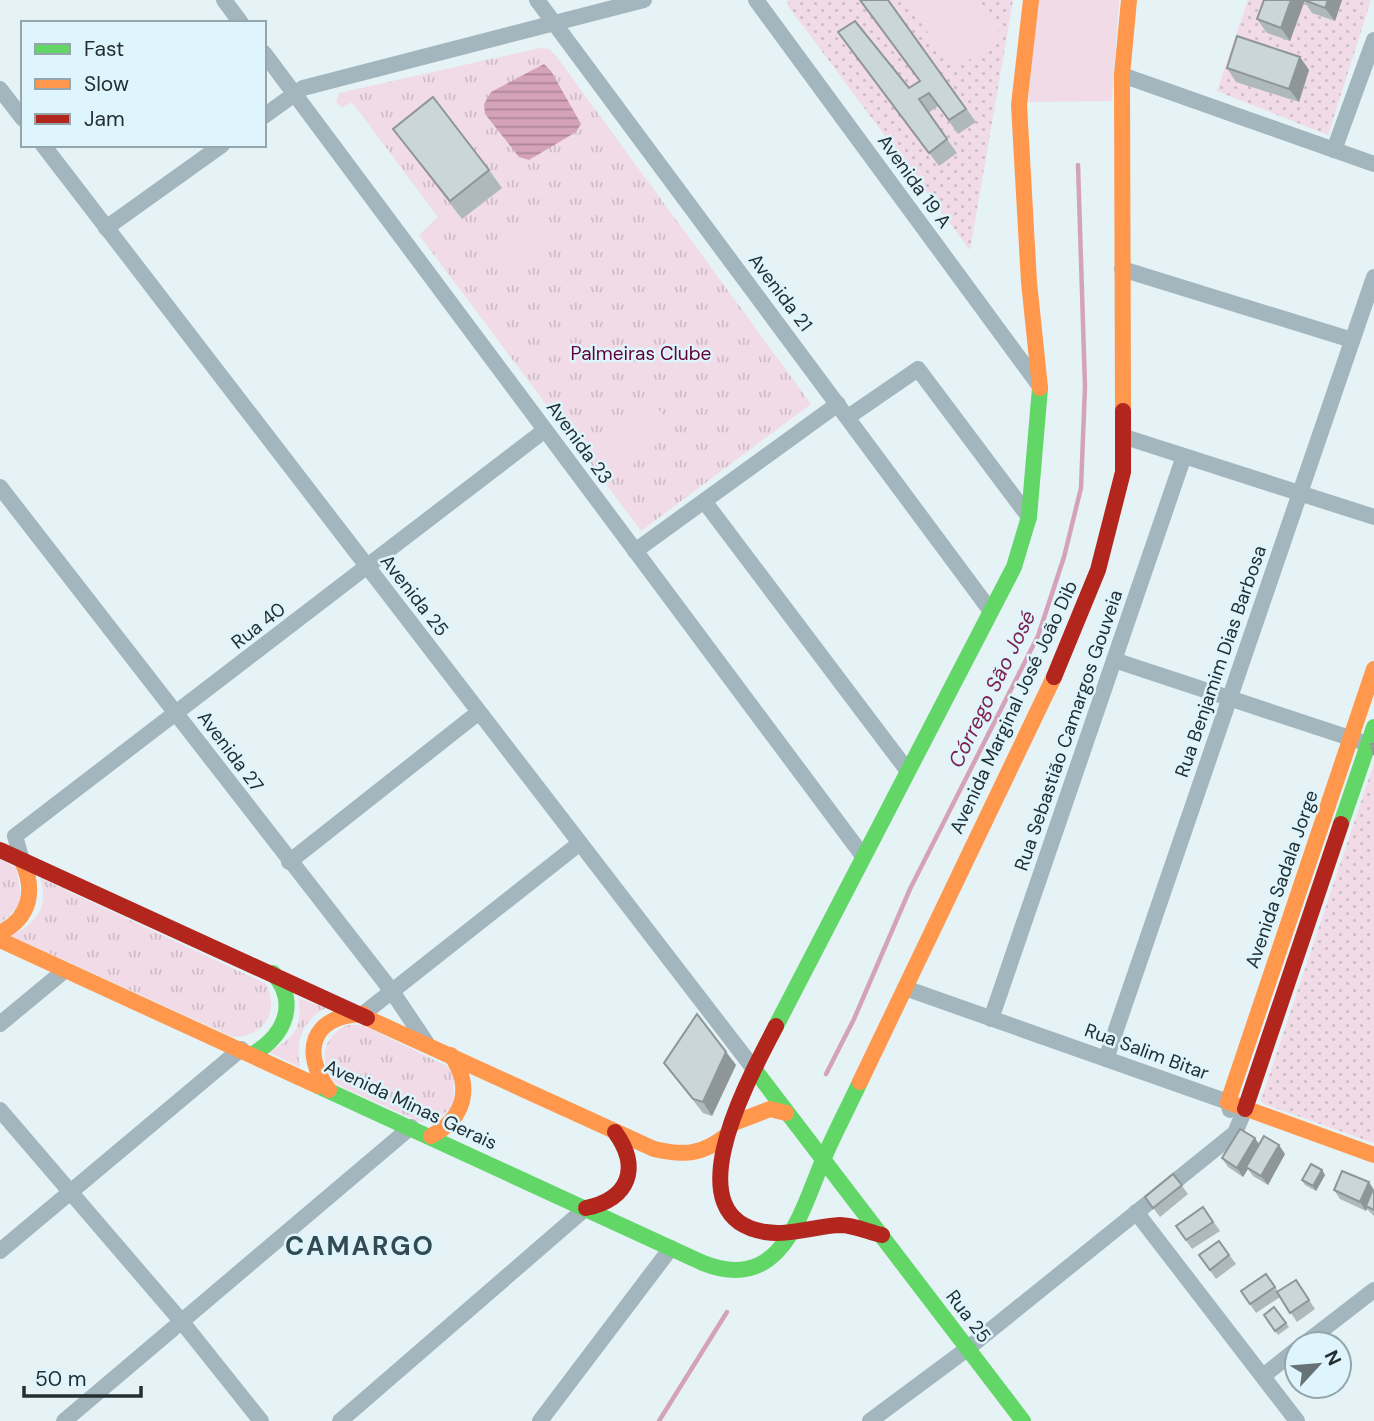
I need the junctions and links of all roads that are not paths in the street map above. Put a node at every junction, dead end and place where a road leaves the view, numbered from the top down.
1 (224, 0) edge
2 (537, 0) edge
3 (644, 0) edge
4 (756, 0) edge
5 (1031, 0) edge
6 (1129, 0) edge
7 (240, 21) edge
8 (554, 23) junction
9 (1374, 40) edge
10 (266, 57) edge
11 (1122, 75) junction
12 (0, 89) edge
13 (295, 94) junction
14 (266, 115) edge
15 (21, 116) edge
16 (45, 147) edge
17 (219, 147) edge
18 (1334, 150) junction
19 (1374, 164) edge
20 (106, 228) junction
21 (1122, 268) junction
22 (1374, 276) edge
23 (1352, 340) junction
24 (1040, 387) junction
25 (843, 410) junction
26 (545, 430) junction
27 (1125, 438) junction
28 (1184, 456) junction
29 (0, 486) edge
30 (1300, 493) junction
31 (704, 501) junction
32 (1029, 517) junction
33 (1374, 517) edge
34 (635, 551) junction
35 (367, 567) junction
36 (990, 610) junction
37 (1114, 660) junction
38 (1374, 669) edge
39 (1230, 698) junction
40 (479, 712) junction
41 (177, 713) junction
42 (1374, 727) edge
43 (1351, 738) junction
44 (1368, 744) junction
45 (907, 770) junction
46 (580, 843) junction
47 (0, 850) edge
48 (863, 856) junction
49 (22, 861) junction
50 (289, 862) junction
51 (0, 933) edge
52 (0, 940) edge
53 (64, 971) junction
54 (273, 973) junction
55 (905, 988) junction
56 (391, 990) junction
57 (363, 1014) junction
58 (991, 1019) junction
59 (0, 1024) edge
60 (426, 1042) junction
61 (247, 1051) junction
62 (451, 1055) junction
63 (1106, 1059) junction
64 (754, 1069) junction
65 (329, 1091) junction
66 (1228, 1102) junction
67 (1245, 1109) junction
68 (0, 1110) edge
69 (786, 1113) junction
70 (411, 1127) junction
71 (729, 1130) junction
72 (615, 1132) junction
73 (1235, 1133) junction
74 (431, 1136) junction
75 (1374, 1155) edge
76 (823, 1160) junction
77 (70, 1192) junction
78 (586, 1208) junction
79 (1136, 1213) junction
80 (796, 1229) junction
81 (882, 1235) junction
82 (671, 1248) junction
83 (0, 1251) edge
84 (1374, 1290) edge
85 (183, 1322) junction
86 (1322, 1330) edge
87 (967, 1349) junction
88 (1283, 1360) edge
89 (1263, 1376) junction
90 (64, 1421) edge
91 (261, 1421) edge
92 (340, 1421) edge
93 (540, 1421) edge
94 (870, 1421) edge
95 (1023, 1421) edge
96 (1297, 1421) edge

1 - 7 street
2 - 8 street, Avenida 21
3 - 8 street
4 - 24 street, Avenida 19 A
5 - 24 main road
6 - 11 main road, Avenida Marginal José João Dib
8 - 13 street
8 - 25 street, Avenida 21
9 - 18 street
10 - 13 street, Avenida 23
11 - 18 street
11 - 21 main road, Avenida Marginal José João Dib
12 - 15 street
13 - 14 street
13 - 26 street, Avenida 23
16 - 20 street, Avenida 25
17 - 20 street
18 - 19 street
20 - 35 street, Avenida 25
21 - 23 street
21 - 27 main road, Avenida Marginal José João Dib
22 - 23 street, Rua Benjamim Dias Barbosa
23 - 30 street, Rua Benjamim Dias Barbosa
24 - 32 main road
25 - 31 street
25 - 32 street
25 - 36 street, Avenida 21
26 - 34 street, Avenida 23
26 - 35 street, Rua 40
27 - 28 street
27 - 55 main road, Avenida Marginal José João Dib
28 - 30 street
28 - 37 street, Rua Sebastião Camargos Gouveia
29 - 41 street, Avenida 27
30 - 33 street
30 - 39 street, Rua Benjamim Dias Barbosa
31 - 34 street
31 - 45 street
32 - 36 main road
34 - 48 street, Avenida 23
35 - 40 street, Avenida 25
35 - 41 street, Rua 40
36 - 45 main road
37 - 39 street
37 - 58 street, Rua Sebastião Camargos Gouveia
38 - 43 main road, Avenida Sadala Jorge
39 - 43 street
39 - 63 street, Rua Benjamim Dias Barbosa
40 - 46 street, Avenida 25
40 - 50 street
41 - 49 street, Rua 40
41 - 50 street, Avenida 27
42 - 44 main road, Avenida Sadala Jorge
43 - 44 street
43 - 66 main road, Avenida Sadala Jorge
44 - 67 main road, Avenida Sadala Jorge
45 - 48 main road
46 - 56 street
46 - 64 street, Avenida 25
47 - 49 main road
48 - 64 main road
49 - 51 main road
49 - 54 main road
50 - 56 street, Avenida 27
52 - 53 main road, Avenida Minas Gerais
53 - 59 street
53 - 61 main road, Avenida Minas Gerais
54 - 57 main road
54 - 61 main road
55 - 58 street, Rua Salim Bitar
55 - 76 main road, Avenida Marginal José João Dib
56 - 57 street
56 - 60 street, Avenida 27
57 - 60 main road
57 - 65 main road
58 - 63 street, Rua Salim Bitar
60 - 62 main road
61 - 65 main road, Avenida Minas Gerais
61 - 77 street
62 - 72 main road
62 - 74 main road
63 - 66 street, Rua Salim Bitar
64 - 69 main road
64 - 71 main road
65 - 70 main road, Avenida Minas Gerais
66 - 67 main road, Rua Salim Bitar
66 - 73 street
67 - 73 street
67 - 75 main road, Rua Salim Bitar
68 - 77 street
69 - 71 main road
69 - 76 main road
70 - 74 main road, Avenida Minas Gerais
70 - 85 street
71 - 72 main road
71 - 80 main road
72 - 78 main road
73 - 79 street
74 - 78 main road, Avenida Minas Gerais
76 - 80 main road, Avenida Marginal José João Dib
76 - 81 main road, Rua 25
77 - 83 street
77 - 85 street
78 - 82 main road, Avenida Minas Gerais
78 - 92 street
79 - 87 street
79 - 89 street
80 - 81 main road
80 - 82 main road, Avenida Minas Gerais
81 - 87 main road, Rua 25
82 - 93 street
84 - 86 street
85 - 90 street
85 - 91 street
87 - 94 street
87 - 95 main road, Rua 25
88 - 89 street
89 - 96 street

